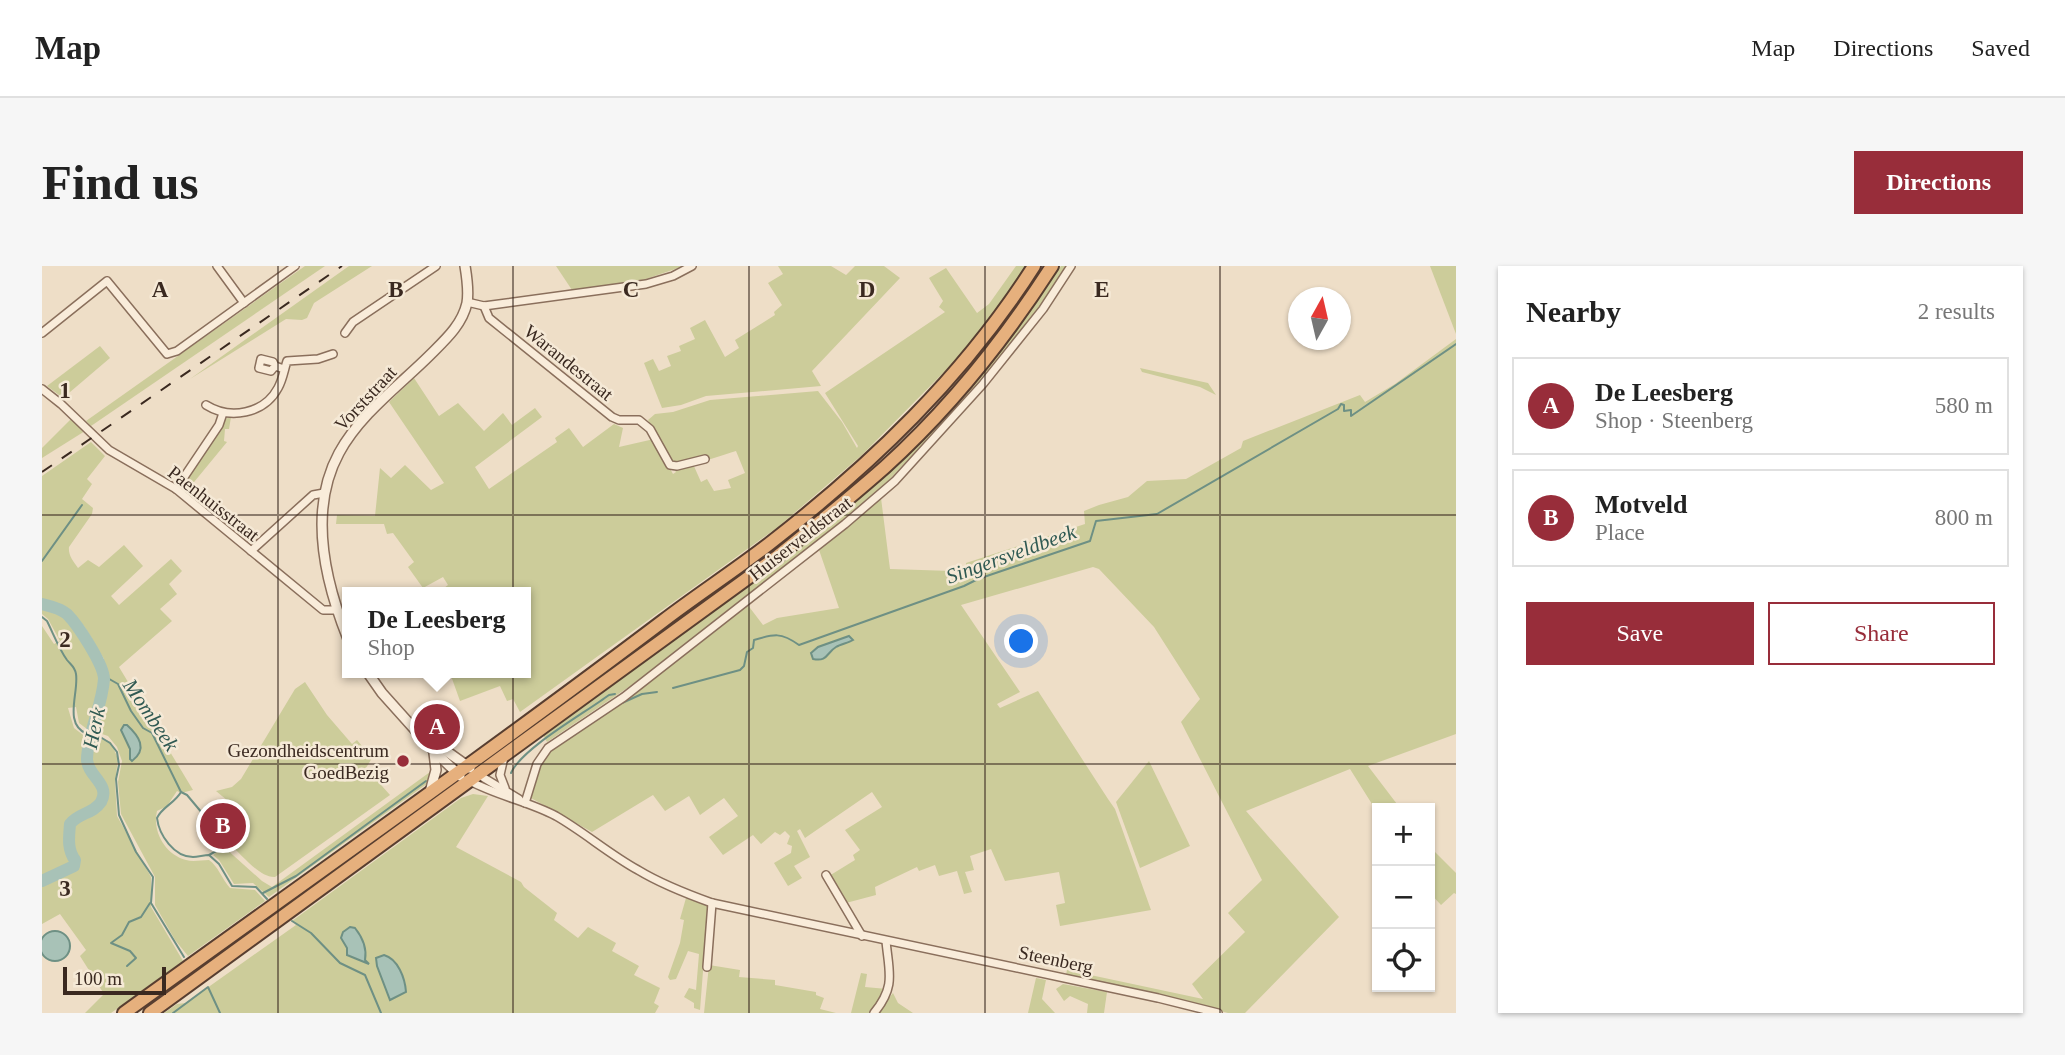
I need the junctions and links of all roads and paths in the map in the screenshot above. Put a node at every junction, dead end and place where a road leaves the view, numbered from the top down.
1 (217, 266) edge
2 (295, 266) edge
3 (436, 266) edge
4 (466, 266) edge
5 (692, 266) edge
6 (1034, 266) edge
7 (1052, 266) edge
8 (1071, 266) edge
9 (467, 302) junction
10 (244, 303) junction
11 (484, 306) junction
12 (42, 333) edge
13 (345, 333) dead end
14 (333, 354) dead end
15 (275, 366) dead end
16 (284, 369) junction
17 (42, 389) edge
18 (206, 405) dead end
19 (223, 413) junction
20 (705, 459) dead end
21 (176, 489) junction
22 (324, 493) junction
23 (251, 551) junction
24 (336, 610) junction
25 (342, 624) edge
26 (372, 678) edge
27 (433, 747) junction
28 (504, 757) junction
29 (461, 770) junction
30 (475, 778) junction
31 (505, 789) junction
32 (430, 792) junction
33 (525, 803) junction
34 (826, 875) dead end
35 (712, 903) junction
36 (862, 936) junction
37 (886, 941) junction
38 (707, 968) dead end
39 (124, 1013) edge
40 (150, 1013) edge
41 (874, 1013) edge
42 (1218, 1013) edge

1 - 10 street
2 - 10 street
3 - 13 street
4 - 9 street, Vorststraat
5 - 11 street
6 - 29 highway
7 - 28 highway
8 - 33 street, Huiserveldstraat
9 - 11 street
9 - 22 street, Vorststraat
10 - 12 street
11 - 20 street, Warandestraat
14 - 16 street
15 - 16 street
16 - 19 street
17 - 21 street, Paenhuisstraat
18 - 19 street
19 - 21 street
21 - 23 street, Paenhuisstraat
22 - 23 street
22 - 24 street, Vorststraat
23 - 24 street, Paenhuisstraat
24 - 25 street
26 - 27 street, Steenberg
27 - 29 street, Steenberg
27 - 32 street
28 - 30 highway
28 - 31 street
29 - 30 street, Steenberg
29 - 32 highway
30 - 31 street, Steenberg
30 - 33 street, Steenberg
30 - 40 highway
31 - 33 street, Steenberg
32 - 39 highway
33 - 35 street, Steenberg
34 - 36 street
35 - 36 street, Steenberg
35 - 38 street
36 - 37 street, Steenberg
37 - 41 street
37 - 42 street, Steenberg

